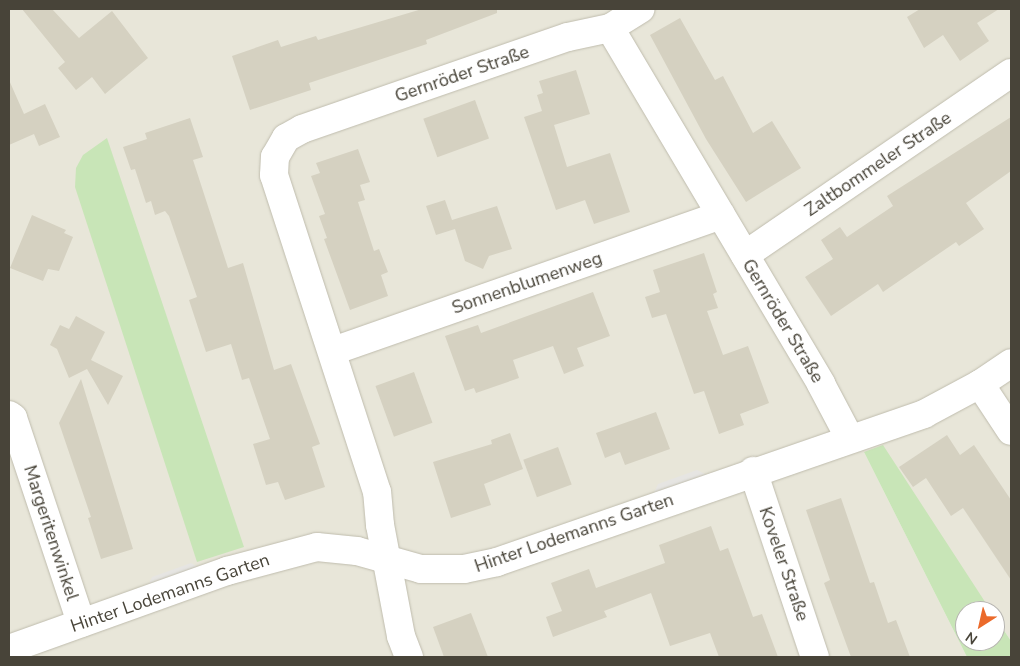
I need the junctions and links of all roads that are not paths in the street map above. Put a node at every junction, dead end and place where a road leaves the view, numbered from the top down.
1 (641, 9) edge
2 (610, 28) junction
3 (1011, 73) edge
4 (721, 215) junction
5 (744, 255) junction
6 (333, 351) junction
7 (1011, 363) edge
8 (980, 384) junction
9 (9, 415) edge
10 (1011, 431) edge
11 (849, 437) junction
12 (752, 471) junction
13 (387, 558) junction
14 (81, 623) junction
15 (9, 649) edge
16 (409, 657) edge
17 (815, 657) edge

1 - 2 street
2 - 4 street, Gernröder Straße
2 - 6 street, Gernröder Straße
3 - 5 street, Zaltbommeler Straße
4 - 5 street, Gernröder Straße
4 - 6 street, Sonnenblumenweg
5 - 11 street, Gernröder Straße
6 - 13 street, Gernröder Straße
7 - 8 street, Hinter Lodemanns Garten
8 - 10 street
8 - 11 street, Hinter Lodemanns Garten
9 - 14 street, Margeritenwinkel
11 - 12 street, Hinter Lodemanns Garten
12 - 13 street, Hinter Lodemanns Garten
12 - 17 street, Koveler Straße
13 - 14 street, Hinter Lodemanns Garten
13 - 16 street
14 - 15 street, Hinter Lodemanns Garten

